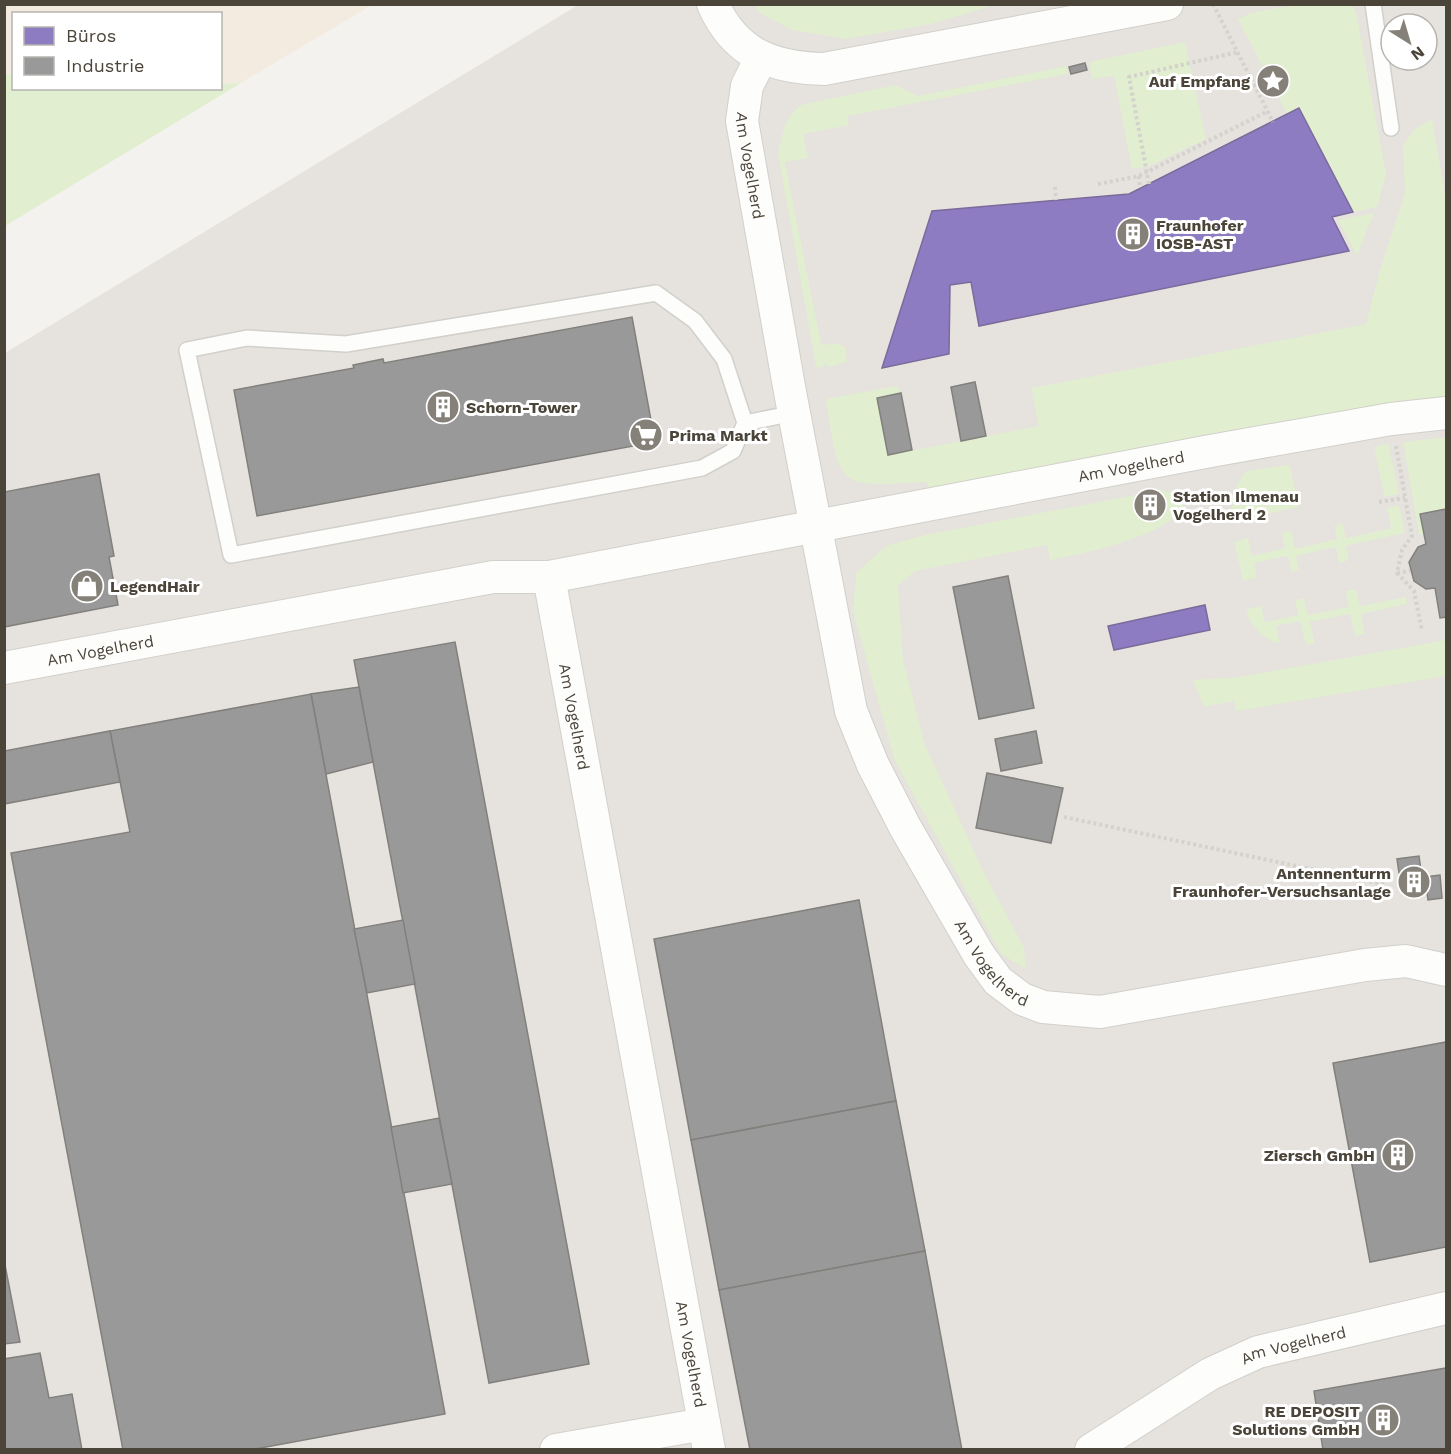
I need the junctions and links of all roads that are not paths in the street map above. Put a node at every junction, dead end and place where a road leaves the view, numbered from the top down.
1 (713, 4) edge
2 (1167, 4) edge
3 (1373, 4) edge
4 (1038, 17) edge
5 (760, 58) junction
6 (1391, 128) dead end
7 (794, 413) junction
8 (1446, 413) edge
9 (745, 423) junction
10 (815, 525) junction
11 (549, 577) junction
12 (4, 668) edge
13 (1446, 970) edge
14 (1446, 1308) edge
15 (706, 1437) edge
16 (556, 1449) edge
17 (1091, 1449) edge

1 - 5 street
2 - 4 street
3 - 6 lane
4 - 5 street
5 - 7 street, Am Vogelherd
7 - 9 lane
7 - 10 street, Am Vogelherd
8 - 10 street, Am Vogelherd
9 - 9 lane
10 - 11 street, Am Vogelherd
10 - 13 street, Am Vogelherd
11 - 12 street, Am Vogelherd
11 - 15 street, Am Vogelherd
14 - 17 street, Am Vogelherd
15 - 16 street, Am Vogelherd

